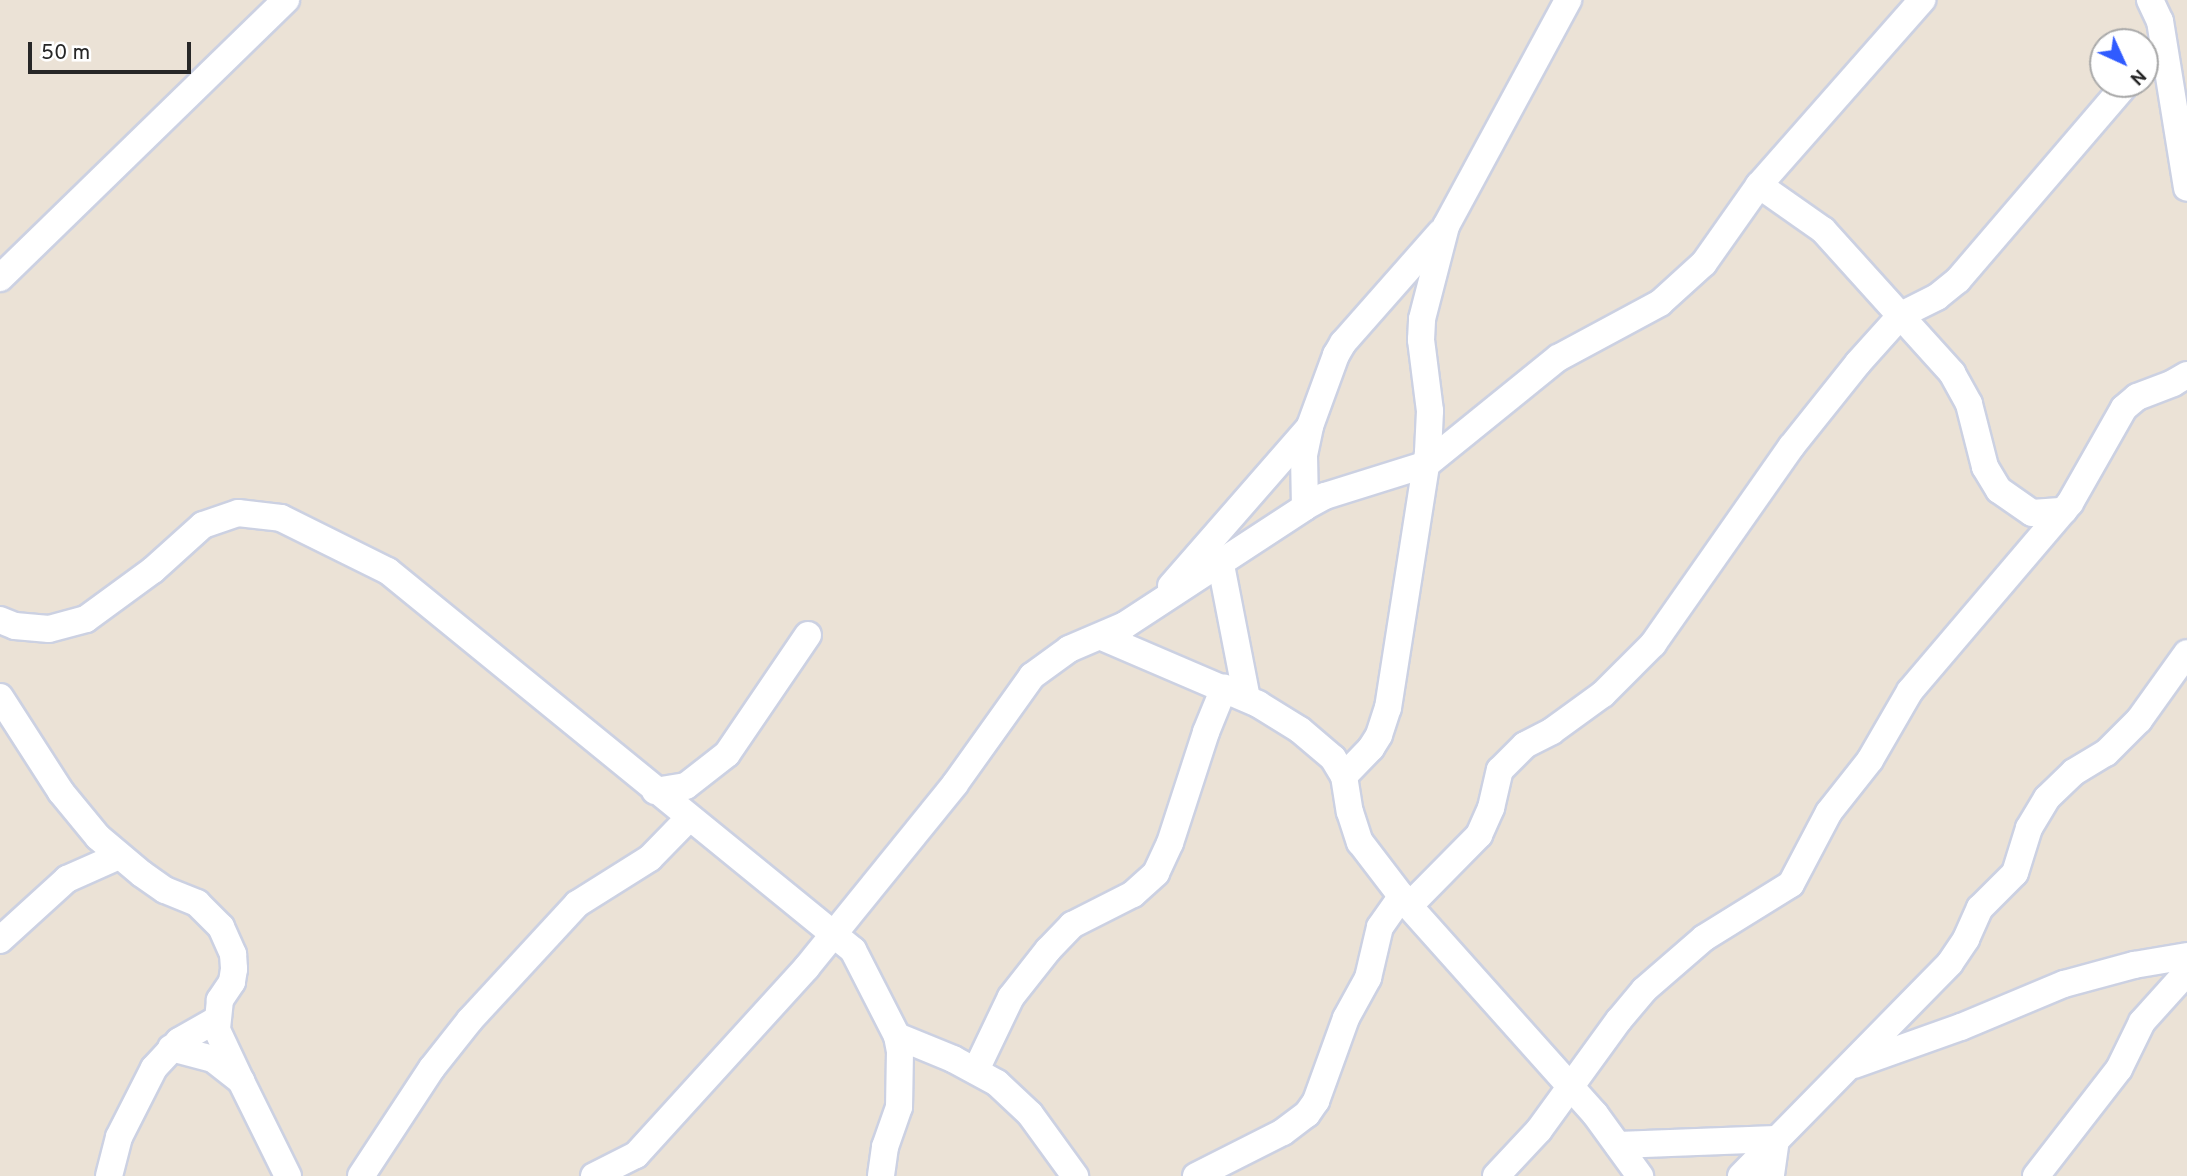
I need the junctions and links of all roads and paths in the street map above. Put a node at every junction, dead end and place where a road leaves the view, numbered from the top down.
1 (286, 0) edge
2 (1568, 0) edge
3 (1922, 0) edge
4 (2150, 0) edge
5 (2159, 28) edge
6 (2159, 65) edge
7 (2114, 98) edge
8 (1759, 185) junction
9 (2187, 188) edge
10 (1446, 226) junction
11 (0, 278) edge
12 (1901, 315) junction
13 (2187, 374) edge
14 (1310, 426) junction
15 (1427, 464) junction
16 (1306, 506) junction
17 (2064, 511) junction
18 (1221, 565) junction
19 (1153, 607) junction
20 (0, 620) edge
21 (808, 635) dead end
22 (1102, 637) junction
23 (2187, 653) edge
24 (1235, 693) junction
25 (0, 697) edge
26 (1344, 776) junction
27 (654, 791) junction
28 (689, 818) junction
29 (120, 856) junction
30 (1405, 901) junction
31 (833, 935) junction
32 (0, 940) edge
33 (2187, 956) edge
34 (2187, 972) edge
35 (216, 1020) junction
36 (897, 1036) junction
37 (172, 1048) junction
38 (1847, 1068) junction
39 (976, 1070) junction
40 (241, 1081) junction
41 (1570, 1089) junction
42 (1776, 1139) junction
43 (1618, 1145) junction
44 (109, 1176) edge
45 (288, 1176) edge
46 (361, 1176) edge
47 (594, 1176) edge
48 (881, 1176) edge
49 (1075, 1176) edge
50 (1196, 1176) edge
51 (1496, 1176) edge
52 (1640, 1176) edge
53 (1741, 1176) edge
54 (1771, 1176) edge
55 (2036, 1176) edge

1 - 11 street
2 - 10 street
3 - 8 street
4 - 5 street
6 - 9 street
7 - 12 street
8 - 12 street
8 - 15 street
10 - 14 street
10 - 15 street
12 - 17 street
12 - 30 street
13 - 17 street
14 - 16 street
14 - 19 street
15 - 16 street
15 - 26 street
16 - 18 street
17 - 41 street
18 - 19 street
18 - 24 street
19 - 22 street
20 - 27 street
21 - 27 street
22 - 24 street
22 - 31 street
23 - 38 street
24 - 26 street
24 - 39 street
25 - 29 street
26 - 30 street
27 - 28 street
28 - 31 street
28 - 46 street
29 - 32 street
29 - 35 street
30 - 41 street
30 - 50 street
31 - 36 street
31 - 47 street
33 - 38 street
34 - 55 street
35 - 37 street
35 - 40 street
36 - 39 street
36 - 48 street
37 - 40 street
37 - 44 street
38 - 42 street
39 - 49 street
40 - 45 street
41 - 43 street
41 - 51 street
42 - 43 street
42 - 53 street
42 - 54 street
43 - 52 street

